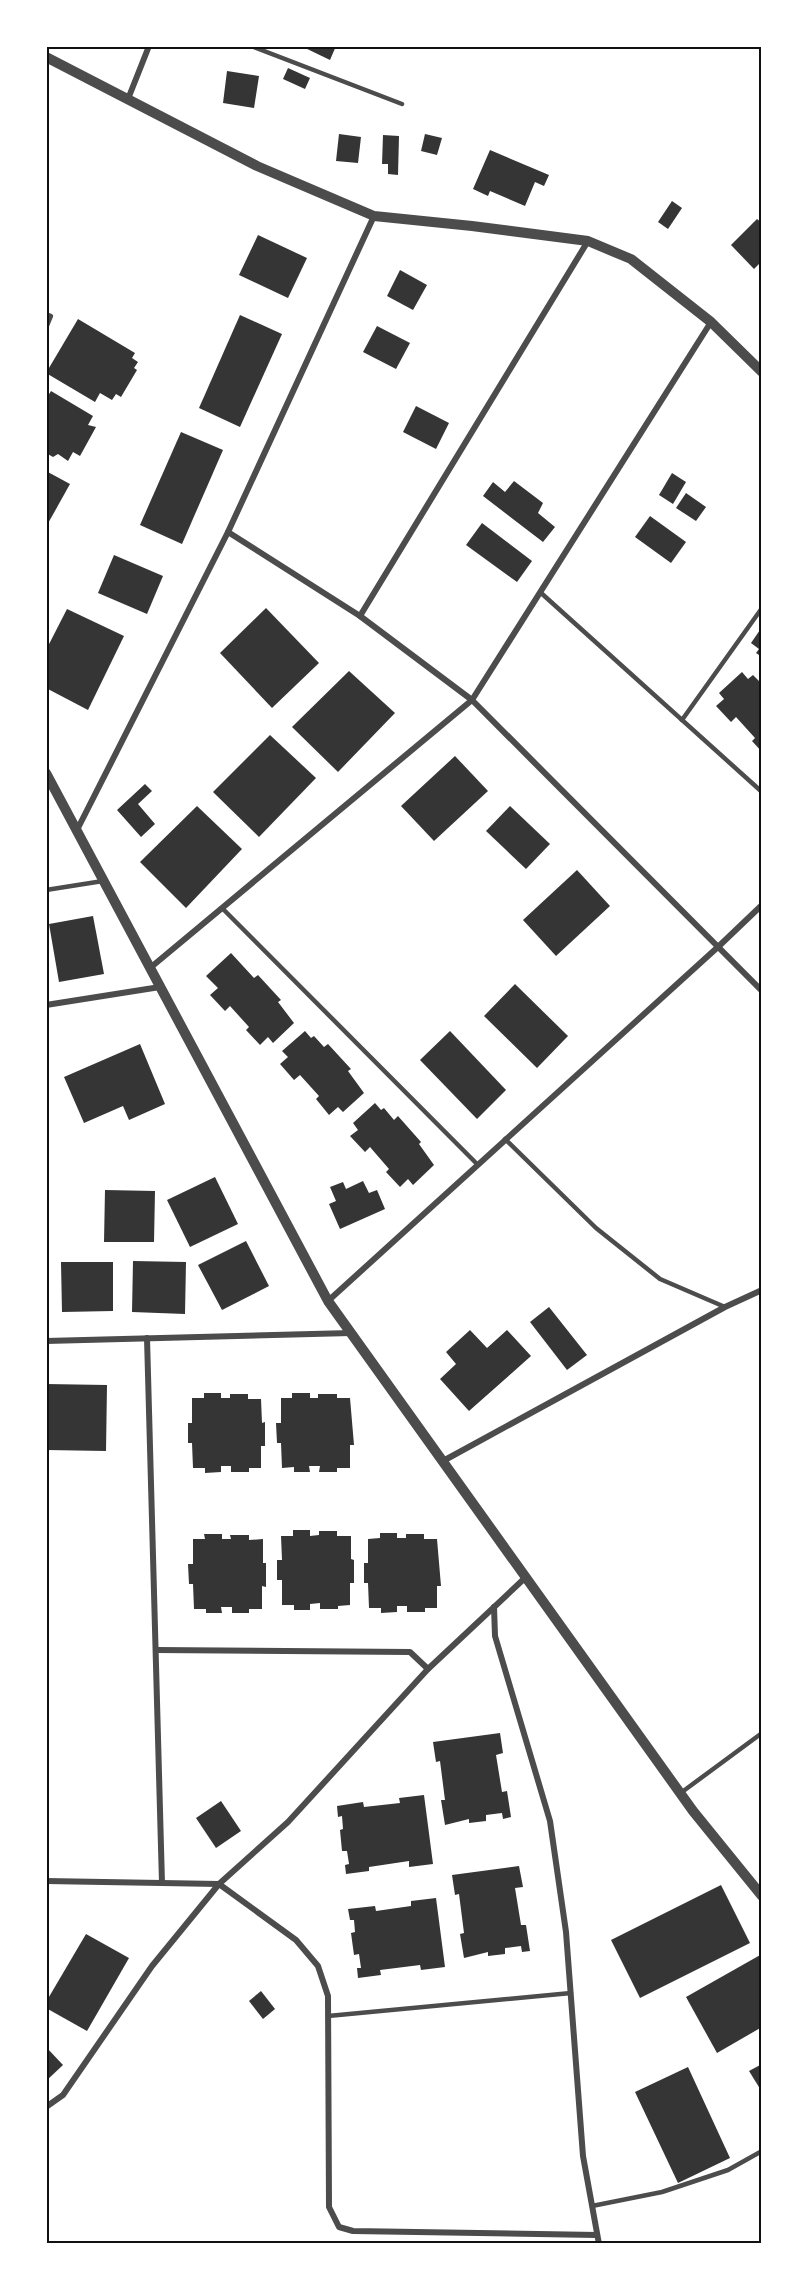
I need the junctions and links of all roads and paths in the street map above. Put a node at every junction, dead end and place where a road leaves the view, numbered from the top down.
1 (148, 46) edge
2 (251, 46) edge
3 (46, 57) edge
4 (128, 99) junction
5 (402, 104) dead end
6 (374, 216) junction
7 (588, 241) junction
8 (46, 314) edge
9 (711, 322) junction
10 (46, 328) edge
11 (762, 372) edge
12 (228, 532) junction
13 (540, 591) junction
14 (762, 608) edge
15 (360, 616) junction
16 (472, 700) junction
17 (682, 720) junction
18 (46, 773) edge
19 (762, 792) edge
20 (77, 830) junction
21 (104, 881) junction
22 (46, 890) edge
23 (762, 905) edge
24 (222, 908) junction
25 (719, 946) junction
26 (150, 968) junction
27 (160, 987) junction
28 (762, 991) edge
29 (46, 1005) edge
30 (505, 1139) junction
31 (477, 1164) junction
32 (762, 1290) edge
33 (328, 1301) junction
34 (725, 1307) junction
35 (351, 1333) junction
36 (147, 1338) junction
37 (46, 1341) edge
38 (443, 1461) junction
39 (526, 1577) junction
40 (494, 1607) junction
41 (156, 1650) junction
42 (428, 1669) junction
43 (762, 1733) edge
44 (680, 1793) junction
45 (46, 1881) edge
46 (162, 1883) junction
47 (219, 1884) junction
48 (762, 1896) edge
49 (571, 1993) junction
50 (328, 2016) junction
51 (46, 2107) edge
52 (762, 2151) edge
53 (592, 2206) junction
54 (597, 2235) junction
55 (599, 2244) edge

1 - 4 street
2 - 5 lane
3 - 4 street
4 - 6 street
6 - 7 street
6 - 12 street
7 - 9 street
7 - 15 street
8 - 10 lane
9 - 11 street
9 - 13 street
12 - 15 street
12 - 20 street
13 - 16 street
13 - 17 lane
14 - 17 lane
15 - 16 street
16 - 24 street
16 - 25 street
17 - 19 lane
18 - 20 street
20 - 21 street
21 - 22 lane
21 - 26 street
23 - 25 street
24 - 26 street
24 - 31 lane
25 - 28 street
25 - 30 street
26 - 27 street
27 - 29 street
27 - 33 street
30 - 31 street
30 - 34 lane
31 - 33 street
32 - 34 street
33 - 35 street
34 - 38 street
35 - 36 street
35 - 38 street
36 - 37 street
36 - 41 street
38 - 39 street
39 - 40 street
39 - 44 street
40 - 42 street
40 - 49 street
41 - 42 street
41 - 46 street
42 - 47 street
43 - 44 lane
44 - 48 street
45 - 46 street
46 - 47 street
47 - 50 street
47 - 51 street
49 - 50 lane
49 - 53 street
50 - 54 street
52 - 53 lane
53 - 54 street
54 - 55 street

